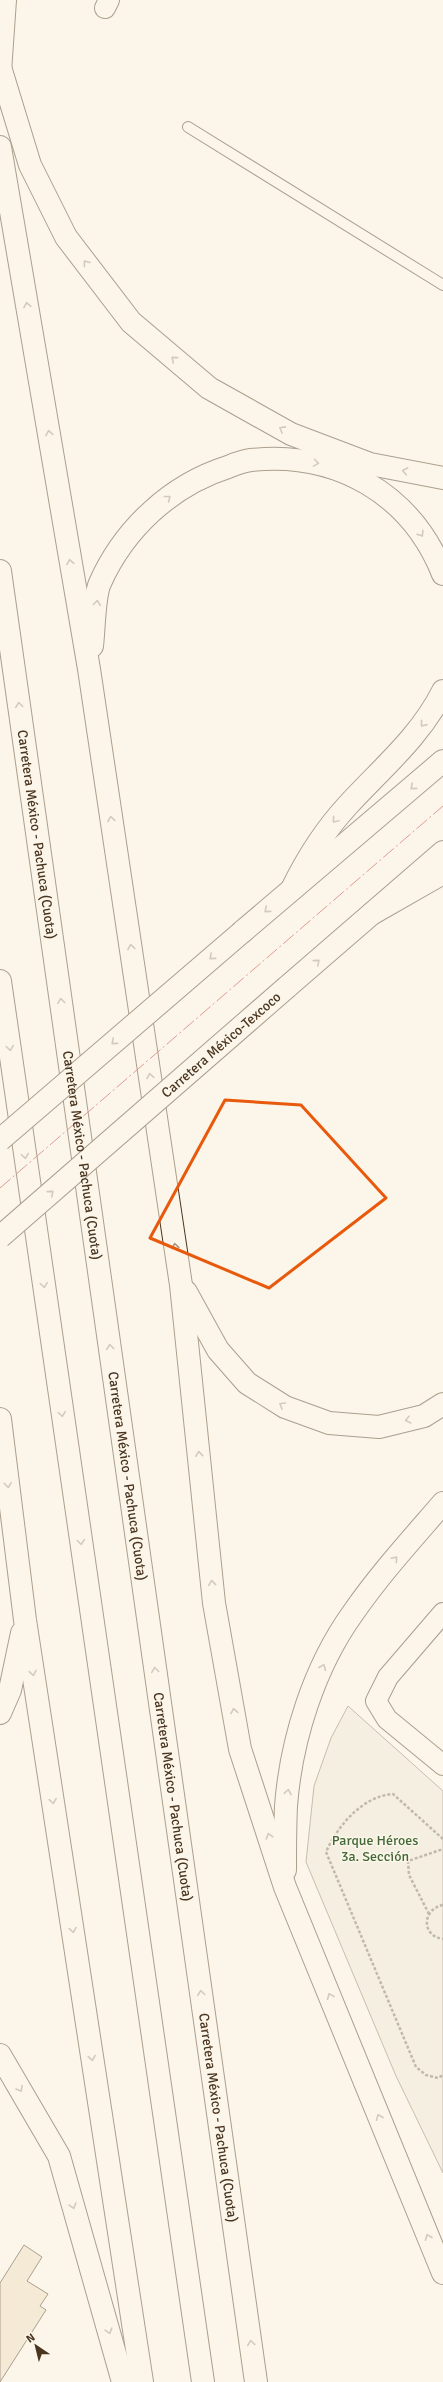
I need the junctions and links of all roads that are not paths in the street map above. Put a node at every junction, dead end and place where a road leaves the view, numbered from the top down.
1 (5, 0) edge
2 (0, 68) edge
3 (0, 72) edge
4 (188, 127) dead end
5 (0, 147) edge
6 (443, 285) edge
7 (443, 478) edge
8 (0, 571) edge
9 (443, 574) edge
10 (89, 669) junction
11 (443, 691) edge
12 (443, 762) edge
13 (443, 852) edge
14 (443, 873) edge
15 (292, 889) junction
16 (373, 913) junction
17 (0, 981) edge
18 (0, 1140) edge
19 (0, 1237) edge
20 (181, 1284) junction
21 (443, 1404) edge
22 (0, 1418) edge
23 (443, 1503) edge
24 (443, 1613) edge
25 (25, 1620) junction
26 (0, 1713) edge
27 (442, 1762) edge
28 (285, 1887) junction
29 (0, 2055) edge
30 (443, 2273) edge
31 (123, 2382) edge
32 (142, 2382) edge
33 (202, 2382) edge
34 (256, 2382) edge

1 - 2 highway
2 - 3 highway
7 -> 2 highway
4 - 6 lane
10 -> 5 highway
34 -> 8 highway, Carretera México - Pachuca (Cuota)
10 -> 9 highway
20 -> 10 highway
11 -> 15 highway
12 -> 15 highway
13 - 16 highway, Carretera México-Texcoco
14 - 16 highway
15 -> 18 highway, bridge
19 -> 16 highway, Carretera México-Texcoco, bridge
17 -> 33 highway
21 -> 20 highway
28 -> 20 highway
22 -> 25 highway
28 -> 23 highway
24 - 27 street
25 - 26 highway
25 -> 32 highway
30 -> 28 highway
29 -> 31 highway

